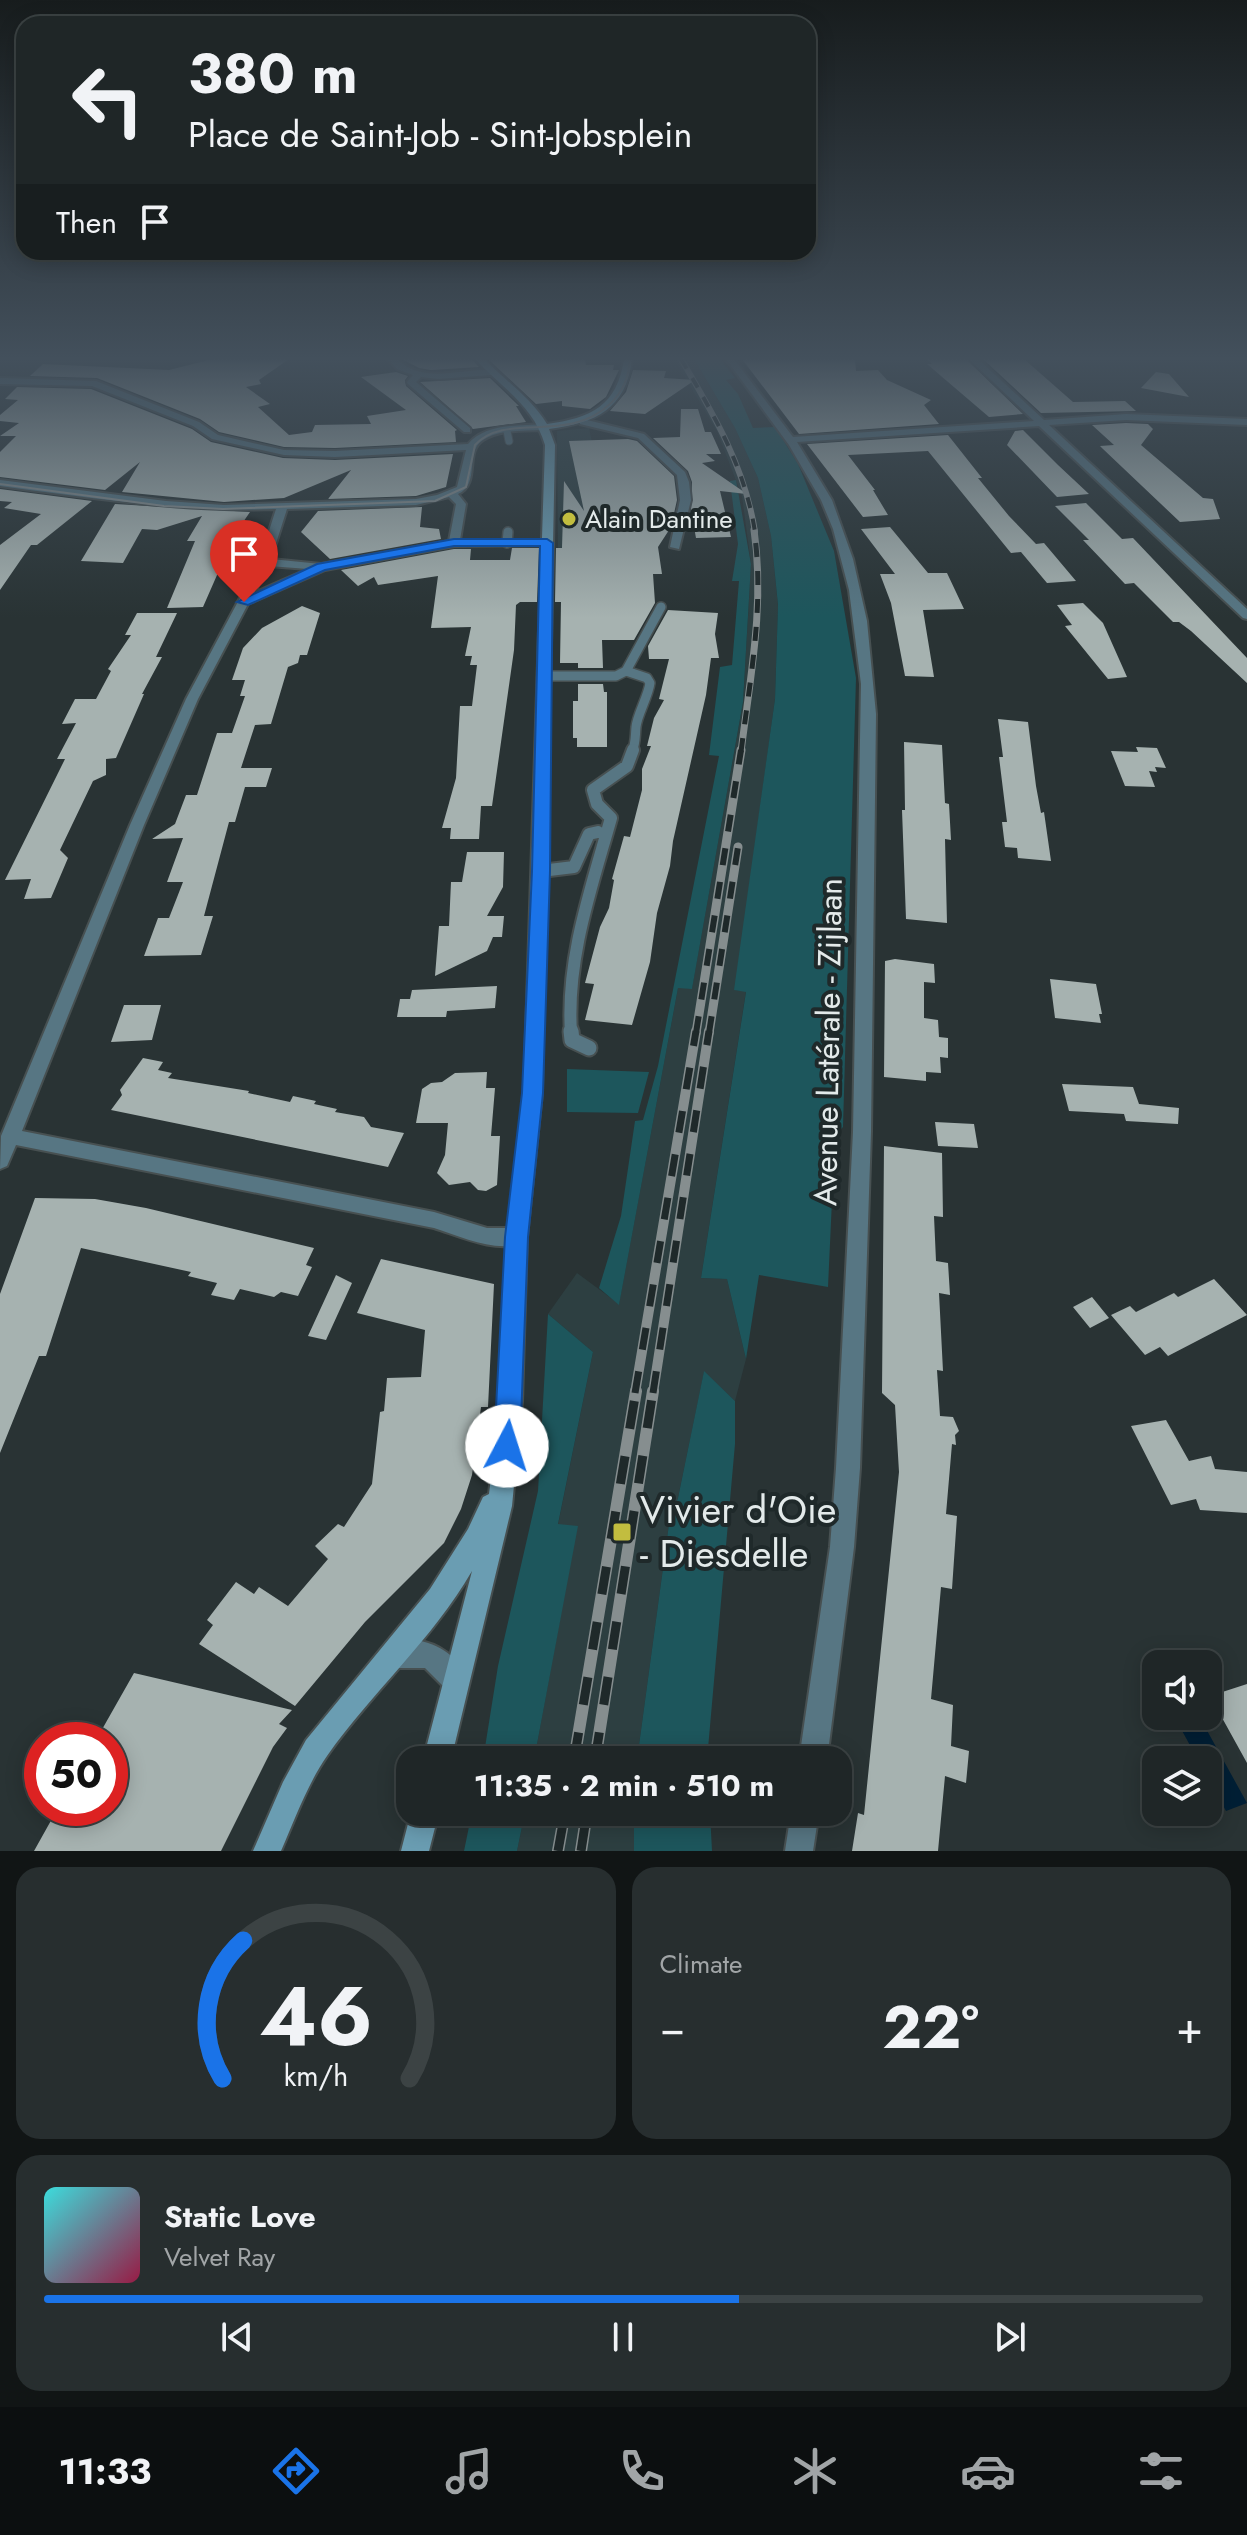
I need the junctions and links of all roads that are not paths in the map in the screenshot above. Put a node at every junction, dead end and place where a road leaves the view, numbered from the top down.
1 (258, 445) edge
2 (550, 445) edge
3 (651, 445) edge
4 (794, 445) edge
5 (1066, 445) edge
6 (470, 447) joint
7 (0, 483) edge
8 (452, 494) junction
9 (282, 507) junction
10 (454, 543) junction
11 (547, 543) junction
12 (675, 547) dead end
13 (265, 562) junction
14 (322, 567) junction
15 (244, 602) junction
16 (661, 607) dead end
17 (1247, 615) edge
18 (626, 671) junction
19 (545, 676) junction
20 (598, 832) dead end
21 (541, 871) junction
22 (589, 1048) dead end
23 (10, 1136) junction
24 (0, 1161) edge
25 (517, 1237) junction
26 (504, 1470) junction
27 (393, 1655) junction
28 (456, 1681) junction
29 (440, 1746) edge
30 (815, 1746) edge
31 (421, 1826) edge
32 (803, 1826) edge
33 (267, 1851) edge
34 (415, 1851) edge
35 (799, 1851) edge

1 - 6 street
2 - 11 main road
3 - 12 street
4 - 30 street, Avenue Latérale - Zijlaan
5 - 17 street
6 - 8 street
7 - 9 street
8 - 9 street
8 - 10 street
9 - 13 street
10 - 11 street
10 - 14 street
11 - 19 main road
13 - 14 street
13 - 15 street
14 - 15 street
15 - 23 street
16 - 18 lane
18 - 19 lane
18 - 22 lane
19 - 21 main road
20 - 21 lane
21 - 25 main road
23 - 24 street
23 - 25 street
25 - 26 main road
26 - 27 main road
26 - 28 main road
27 - 28 street
27 - 33 main road
28 - 29 main road
31 - 34 main road
32 - 35 street

